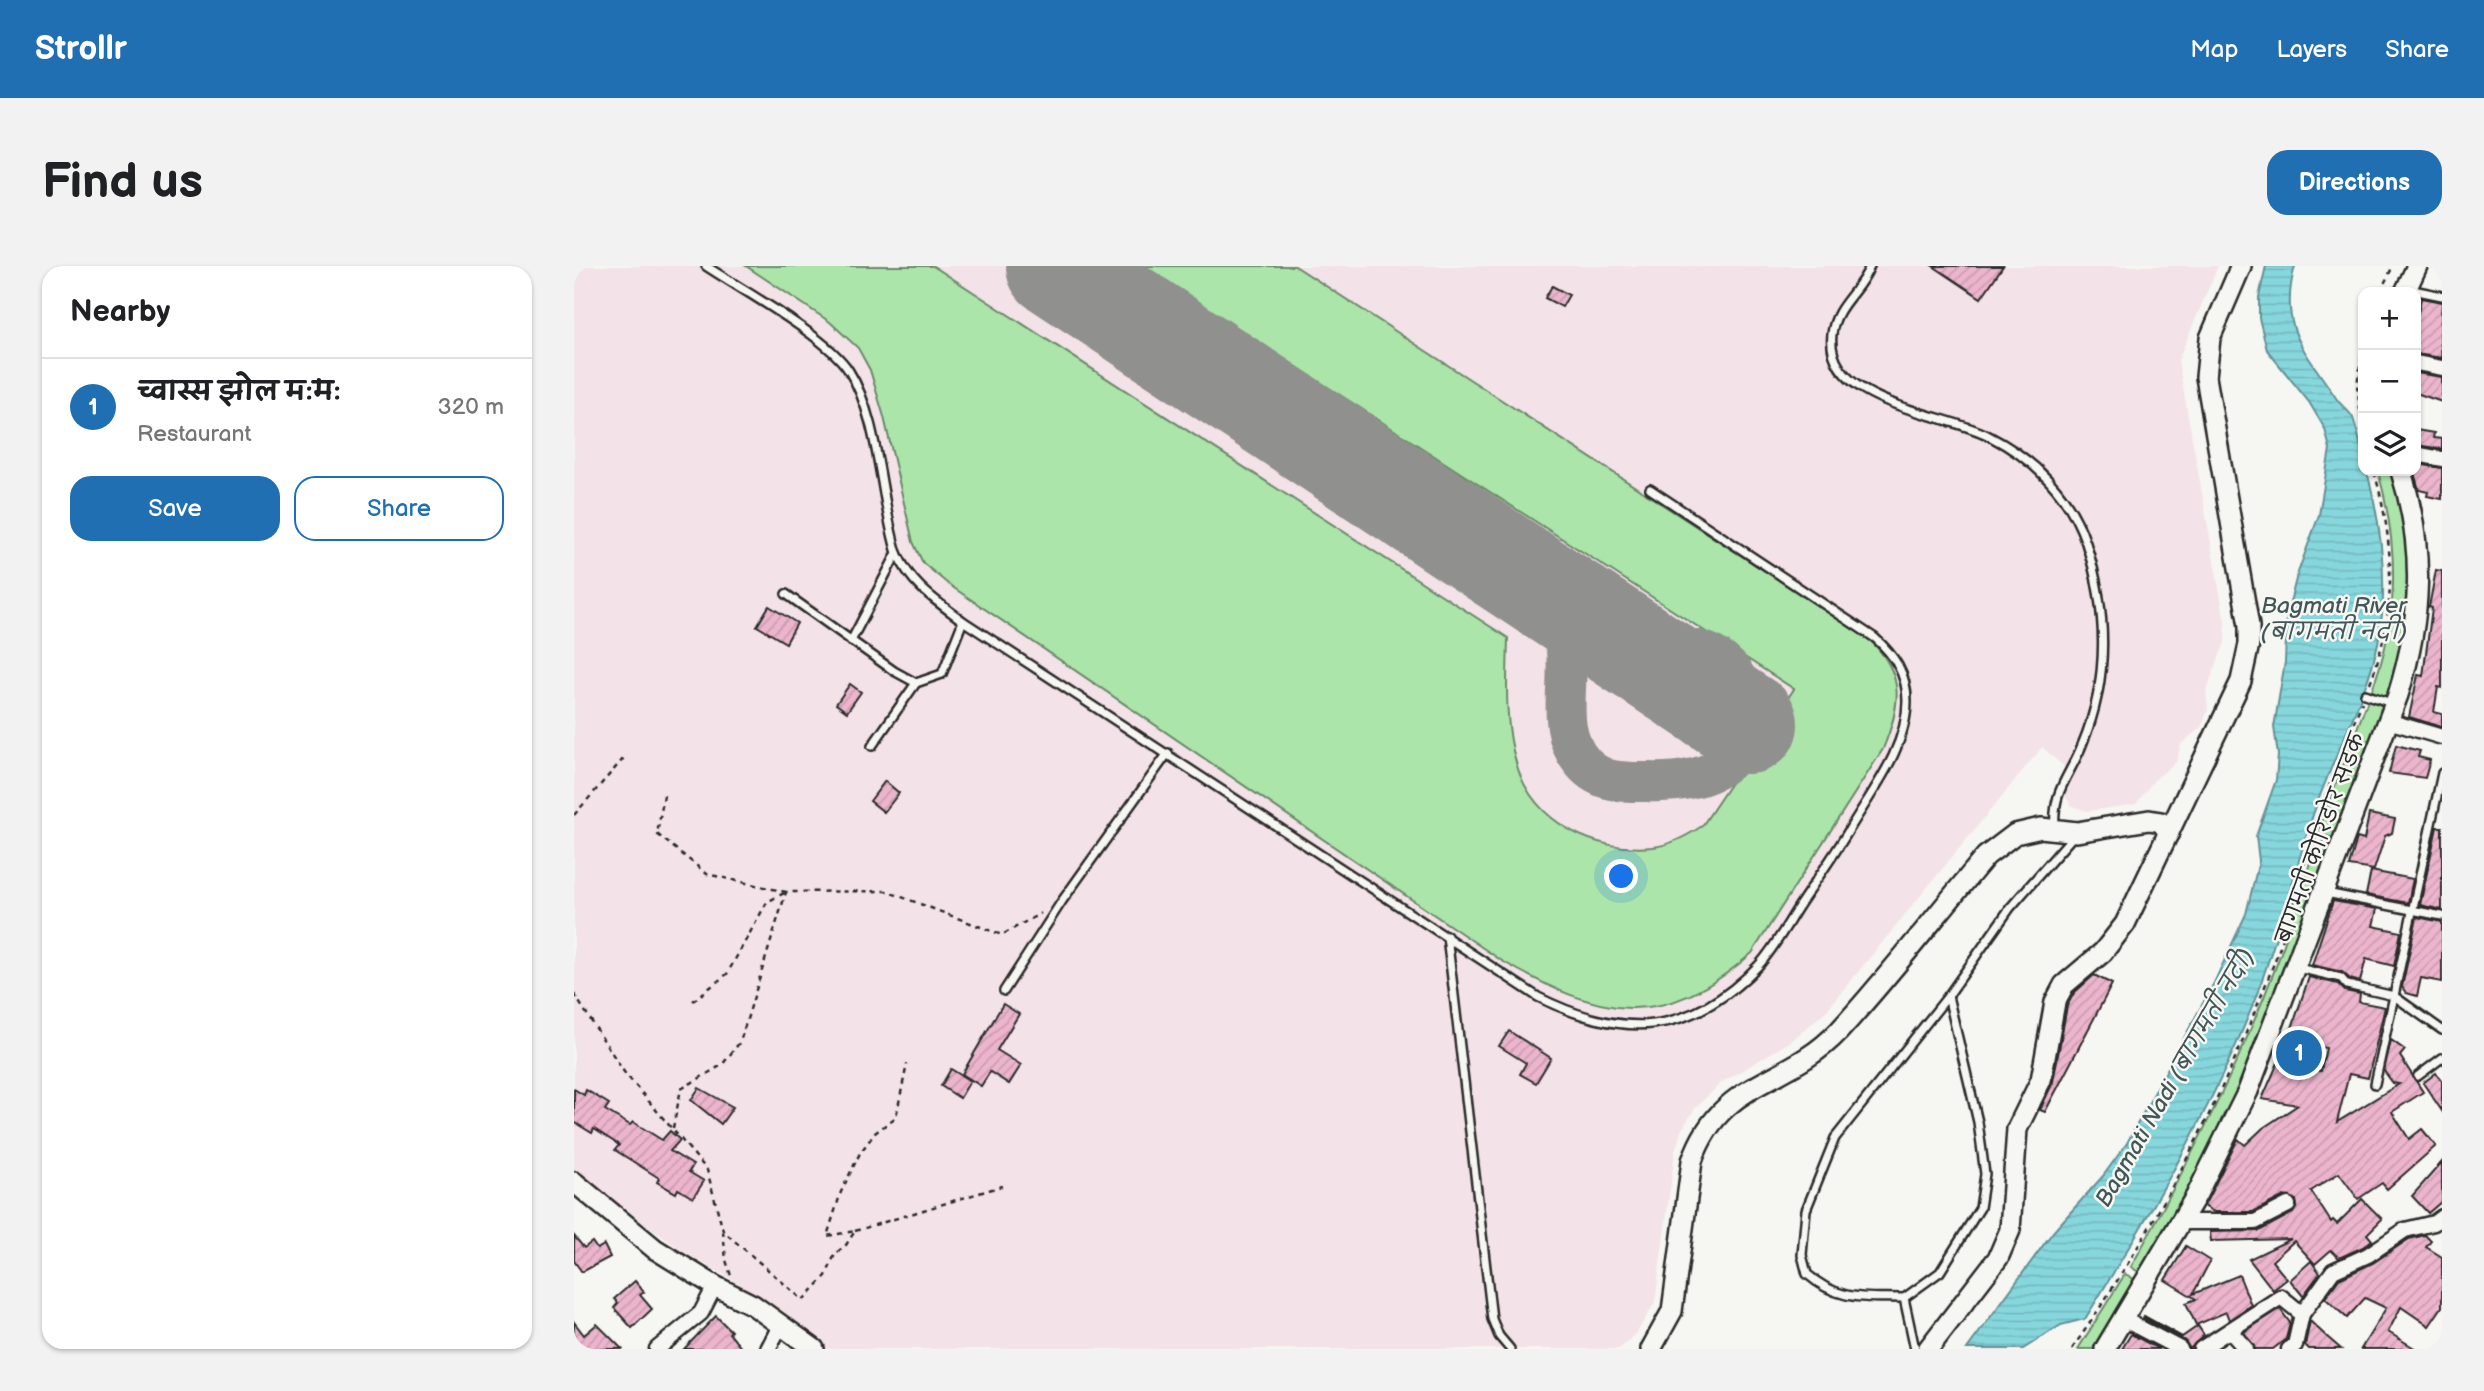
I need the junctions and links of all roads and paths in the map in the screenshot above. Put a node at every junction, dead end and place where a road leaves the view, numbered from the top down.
1 (706, 266) edge
2 (1870, 266) edge
3 (2242, 266) edge
4 (2393, 266) edge
5 (2417, 266) edge
6 (2383, 287) edge
7 (2407, 287) edge
8 (2421, 292) edge
9 (2442, 296) edge
10 (2362, 350) edge
11 (2421, 364) edge
12 (2442, 368) edge
13 (2360, 413) edge
14 (2421, 455) edge
15 (2442, 459) edge
16 (2375, 476) edge
17 (2402, 476) edge
18 (1650, 489) dead end
19 (897, 553) junction
20 (786, 594) dead end
21 (963, 621) junction
22 (851, 641) junction
23 (916, 683) junction
24 (2365, 694) junction
25 (2392, 712) junction
26 (2442, 737) edge
27 (872, 746) dead end
28 (1168, 753) junction
29 (624, 758) dead end
30 (2442, 773) edge
31 (664, 795) dead end
32 (574, 815) edge
33 (2055, 830) junction
34 (2077, 832) junction
35 (2169, 834) junction
36 (786, 892) junction
37 (2325, 893) junction
38 (1062, 901) junction
39 (2411, 908) junction
40 (2442, 916) edge
41 (1447, 936) junction
42 (2297, 967) junction
43 (1004, 991) dead end
44 (574, 994) edge
45 (1948, 996) junction
46 (2394, 996) junction
47 (693, 1001) dead end
48 (2442, 1030) edge
49 (2442, 1059) edge
50 (907, 1064) dead end
51 (2418, 1076) dead end
52 (2375, 1084) dead end
53 (673, 1129) junction
54 (1002, 1186) dead end
55 (577, 1189) edge
56 (2288, 1205) dead end
57 (2442, 1217) edge
58 (2181, 1222) junction
59 (723, 1231) junction
60 (855, 1231) junction
61 (723, 1290) junction
62 (1904, 1298) junction
63 (2302, 1314) junction
64 (2123, 1319) junction
65 (782, 1324) junction
66 (2230, 1331) junction
67 (2294, 1348) edge
68 (657, 1349) edge
69 (768, 1349) edge
70 (814, 1349) edge
71 (1510, 1349) edge
72 (1651, 1349) edge
73 (1915, 1349) edge
74 (1928, 1349) edge
75 (2072, 1349) edge
76 (2105, 1349) edge
77 (2180, 1349) edge
78 (2201, 1349) edge
79 (2246, 1349) edge

1 - 19 lane
2 - 33 lane
3 - 35 main road
4 - 6 path
5 - 7 main road
8 - 9 lane
10 - 13 path
11 - 12 street
14 - 15 street
16 - 24 path
17 - 25 main road, बागमती कोरिडोर सडक
18 - 41 lane
19 - 21 lane
19 - 22 lane
20 - 22 lane
21 - 23 lane
21 - 28 lane
22 - 23 lane
23 - 27 lane
24 - 25 lane
24 - 75 path
25 - 26 street
25 - 37 main road, बागमती कोरिडोर सडक
28 - 38 lane
28 - 41 lane
29 - 32 path
30 - 39 lane
31 - 36 path
33 - 34 main road
33 - 72 main road
34 - 35 main road
34 - 45 lane
35 - 74 main road
36 - 38 path
36 - 47 path
36 - 53 path
37 - 39 lane
37 - 42 main road, बागमती कोरिडोर सडक
38 - 43 lane
39 - 40 lane
39 - 46 lane
41 - 71 lane
42 - 46 lane
42 - 58 main road, बागमती कोरिडोर सडक
44 - 53 path
45 - 62 lane
45 - 62 lane
46 - 48 lane
46 - 52 lane
49 - 51 lane
50 - 60 path
53 - 59 path
54 - 60 path
55 - 61 main road
56 - 58 street
57 - 63 street
58 - 64 main road, बागमती कोरिडोर सडक
59 - 60 path
59 - 61 path
61 - 65 main road
61 - 68 street
62 - 73 lane
63 - 66 street
63 - 67 street
64 - 76 main road, बागमती कोरिडोर सडक
64 - 77 street
65 - 69 street
65 - 70 main road
66 - 78 street
66 - 79 street

